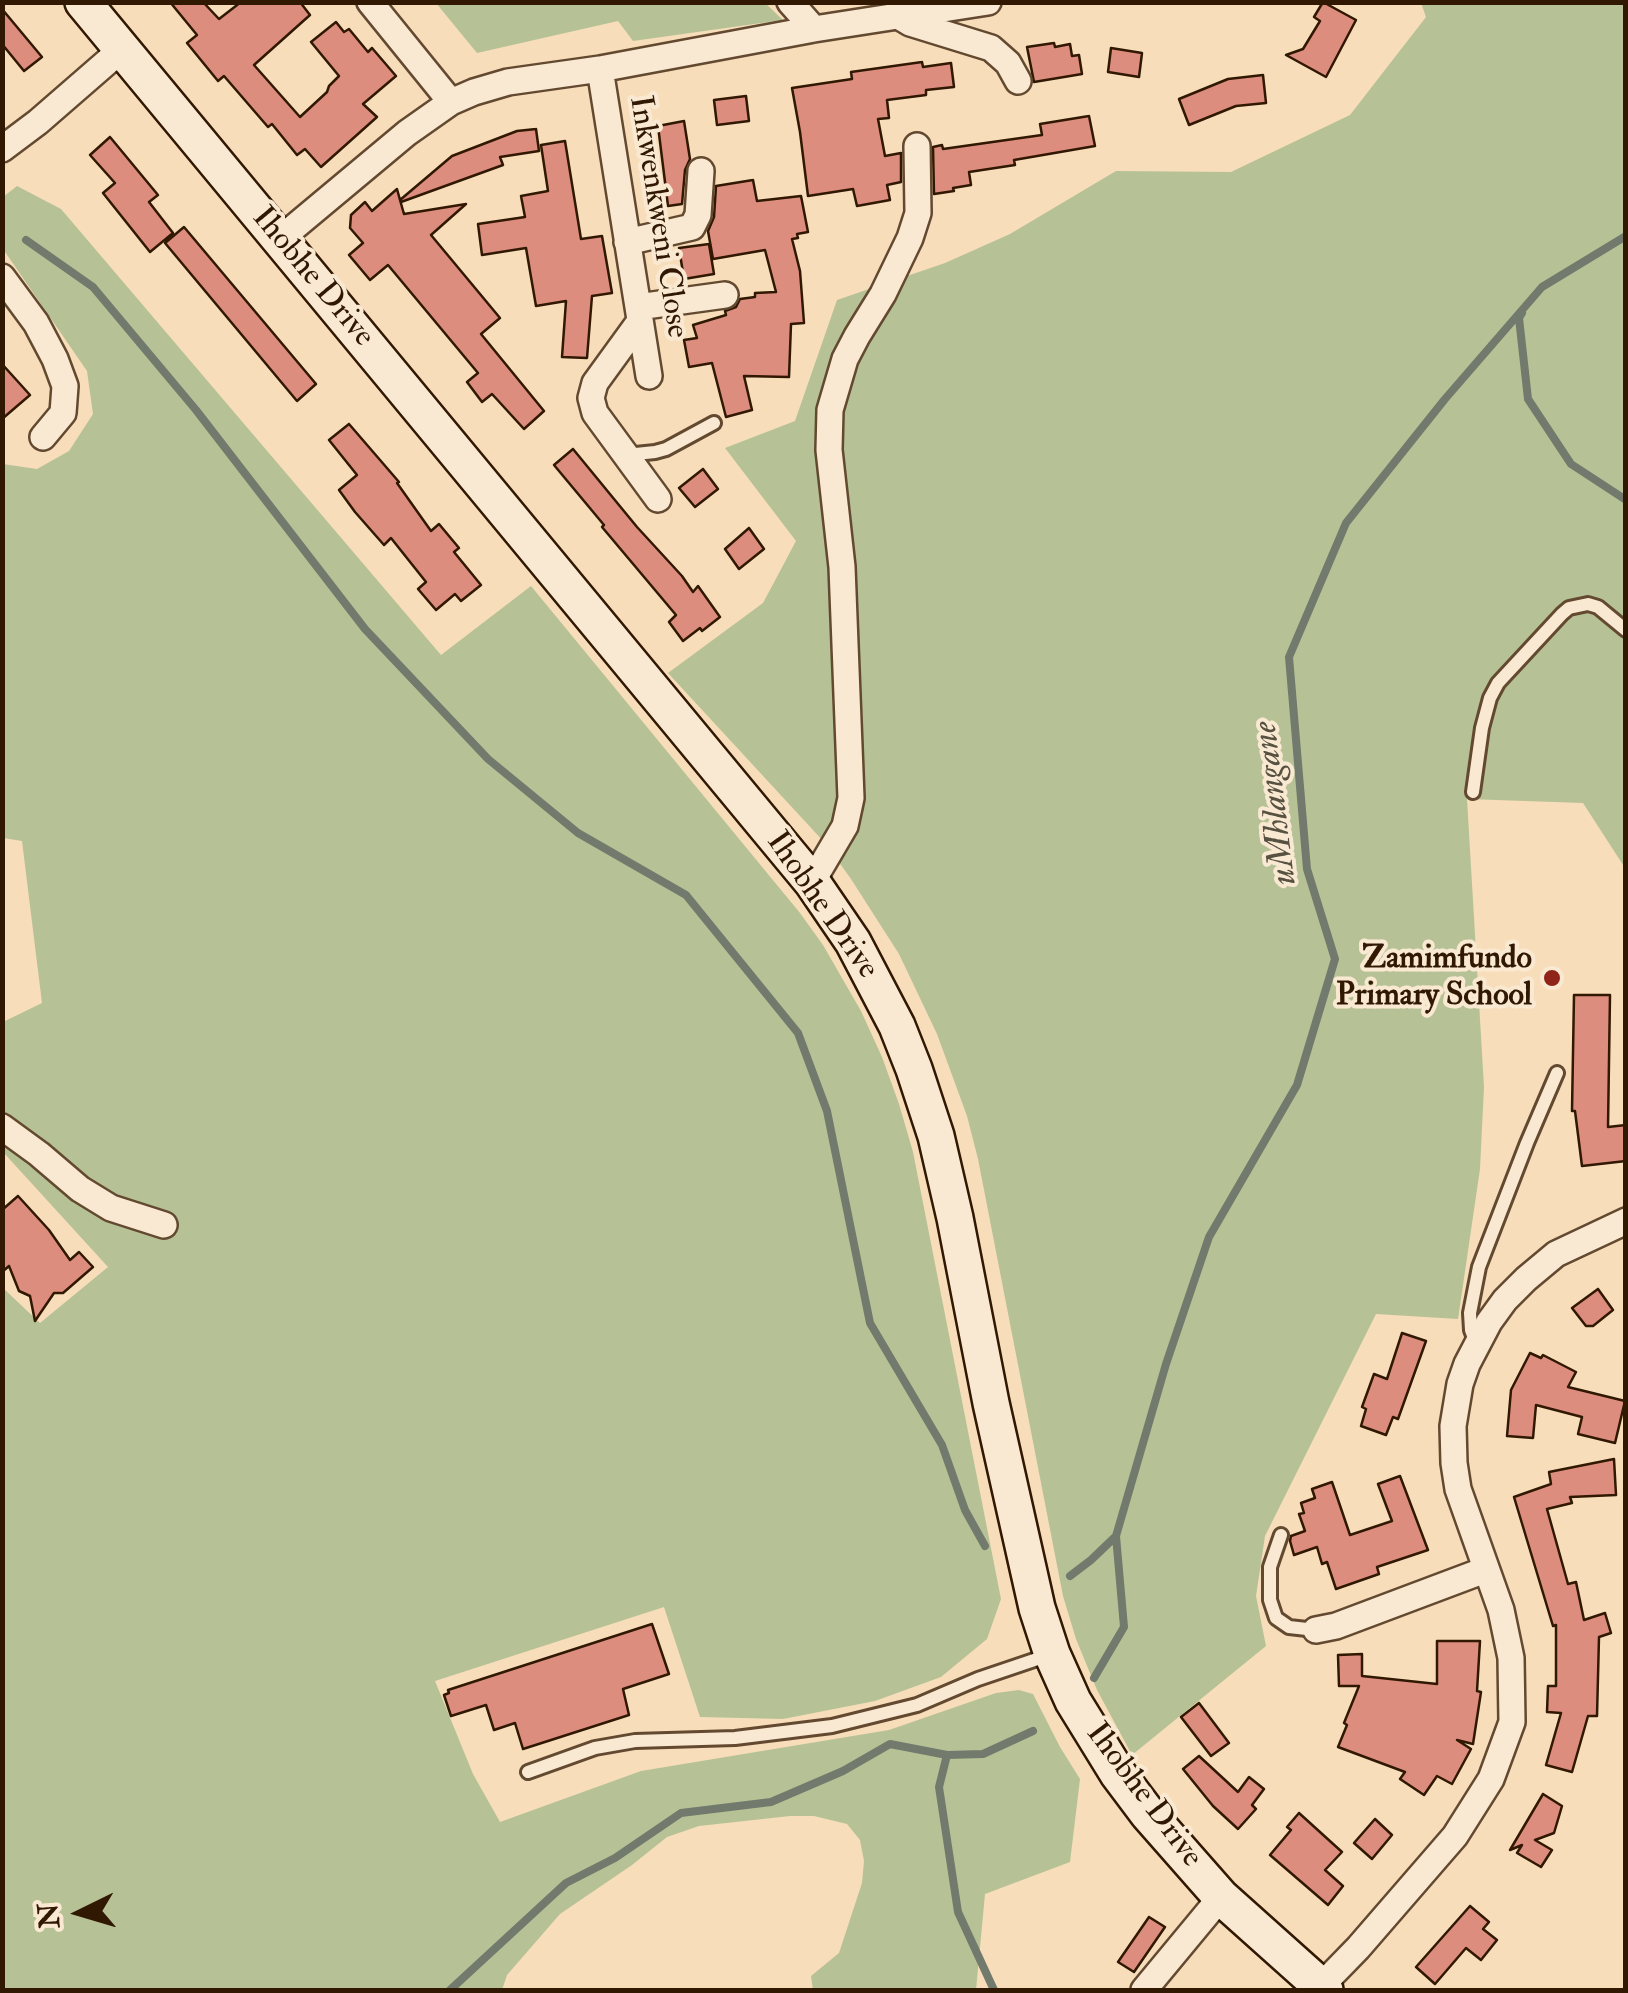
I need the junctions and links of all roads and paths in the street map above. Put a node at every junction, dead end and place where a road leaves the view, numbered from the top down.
1 (83, 2) edge
2 (370, 2) edge
3 (790, 2) edge
4 (988, 2) edge
5 (900, 17) junction
6 (814, 29) junction
7 (122, 49) junction
8 (600, 69) junction
9 (1018, 81) dead end
10 (451, 102) junction
11 (917, 146) dead end
12 (2, 149) edge
13 (702, 171) dead end
14 (280, 239) junction
15 (627, 242) junction
16 (2, 277) edge
17 (725, 295) dead end
18 (639, 314) junction
19 (649, 376) dead end
20 (714, 424) dead end
21 (43, 437) dead end
22 (626, 455) junction
23 (658, 499) dead end
24 (1626, 630) edge
25 (1472, 792) dead end
26 (812, 882) junction
27 (1558, 1073) dead end
28 (2, 1127) edge
29 (1626, 1222) edge
30 (164, 1225) dead end
31 (1476, 1343) junction
32 (1281, 1535) dead end
33 (1485, 1570) junction
34 (1316, 1630) joint
35 (1052, 1654) junction
36 (528, 1772) dead end
37 (1221, 1897) junction
38 (1323, 1988) edge
39 (1144, 1990) edge

1 - 7 street, Ihobhe Drive
2 - 10 street
3 - 6 street
4 - 5 street
5 - 6 street
5 - 9 street
6 - 8 street
7 - 12 street
7 - 14 street, Ihobhe Drive
8 - 10 street
8 - 15 street, Inkwenkweni Close
10 - 14 street
11 - 26 street
13 - 15 street
14 - 26 street, Ihobhe Drive
15 - 18 street, Inkwenkweni Close
16 - 21 street
17 - 18 street
18 - 19 street, Inkwenkweni Close
18 - 22 street
20 - 22 lane
22 - 23 street
24 - 25 lane
26 - 35 street, Ihobhe Drive
27 - 31 lane
28 - 30 street
29 - 31 street
31 - 33 street
32 - 34 lane
33 - 34 street
33 - 38 street
35 - 36 lane
35 - 37 street, Ihobhe Drive
37 - 38 street, Ihobhe Drive
37 - 39 street

